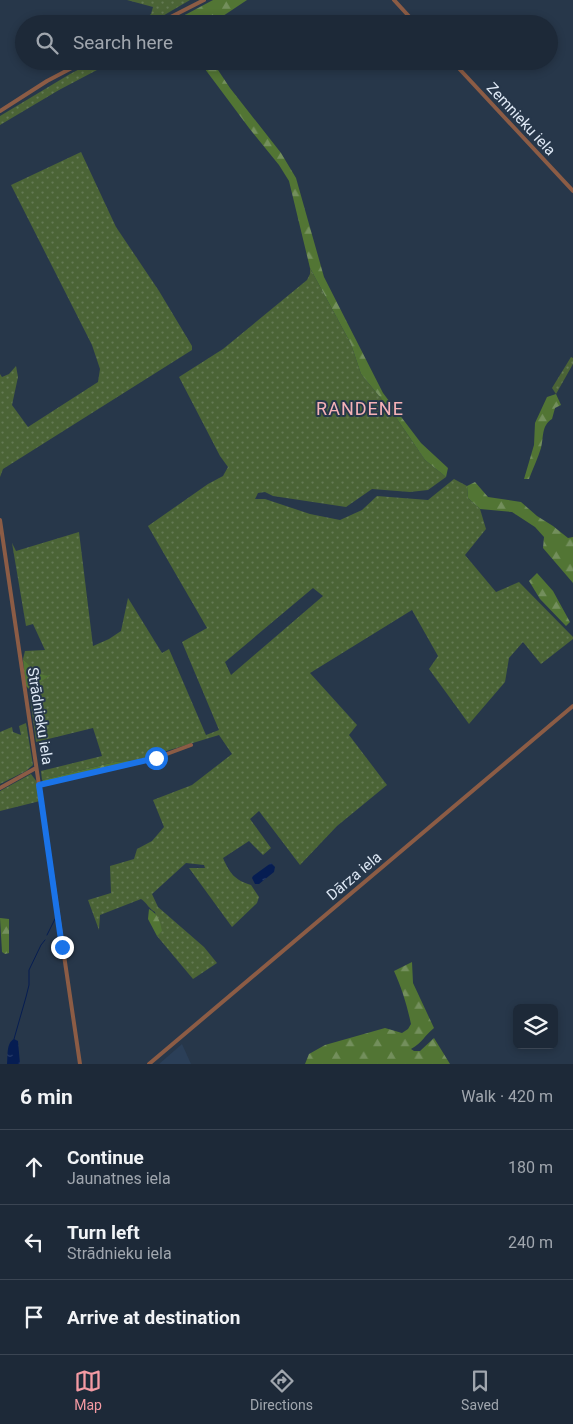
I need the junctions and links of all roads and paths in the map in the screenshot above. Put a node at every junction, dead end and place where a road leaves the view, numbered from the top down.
1 (204, 0) edge
2 (394, 0) edge
3 (175, 15) edge
4 (408, 15) edge
5 (68, 70) edge
6 (460, 70) edge
7 (0, 111) edge
8 (573, 192) edge
9 (0, 520) edge
10 (573, 706) edge
11 (191, 745) dead end
12 (36, 768) junction
13 (39, 785) junction
14 (0, 788) edge
15 (80, 1064) edge
16 (148, 1064) edge

1 - 3 street
2 - 4 street
5 - 7 street
6 - 8 street, Zemnieku iela
9 - 12 street, Strādnieku iela
10 - 16 street, Dārza iela
11 - 13 street
12 - 13 street, Strādnieku iela
12 - 14 street
13 - 15 street, Strādnieku iela

